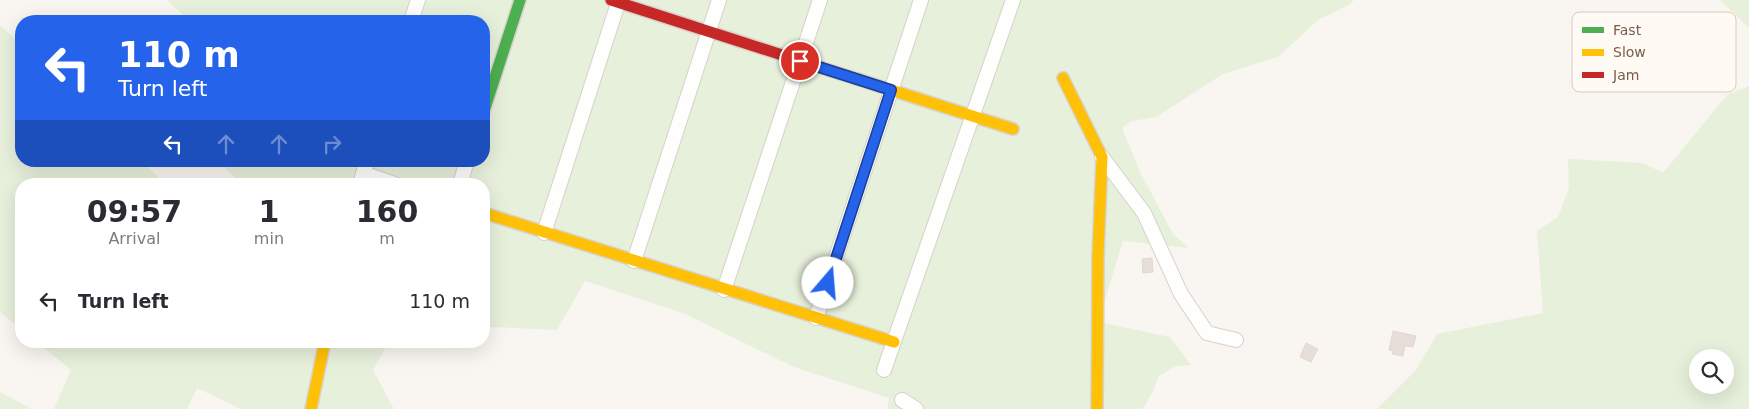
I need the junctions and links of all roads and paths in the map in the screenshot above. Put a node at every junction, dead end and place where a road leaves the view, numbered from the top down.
1 (418, 0) edge
2 (520, 0) edge
3 (719, 0) edge
4 (820, 0) edge
5 (921, 0) edge
6 (1013, 0) edge
7 (616, 1) edge
8 (414, 15) edge
9 (709, 32) junction
10 (800, 61) junction
11 (1063, 78) dead end
12 (891, 90) junction
13 (490, 93) edge
14 (973, 116) junction
15 (1013, 129) dead end
16 (1102, 157) junction
17 (363, 173) edge
18 (378, 178) edge
19 (490, 215) edge
20 (544, 234) junction
21 (634, 261) junction
22 (724, 290) junction
23 (816, 318) junction
24 (1236, 340) dead end
25 (894, 342) junction
26 (324, 348) edge
27 (884, 370) dead end
28 (902, 400) dead end
29 (311, 409) edge
30 (916, 409) edge
31 (1097, 409) edge

1 - 8 street
2 - 13 street
3 - 9 street
4 - 10 street
5 - 12 street
6 - 14 street
7 - 9 street
7 - 20 street
9 - 10 street
9 - 21 street
10 - 12 street
10 - 22 street
11 - 16 street
12 - 14 street
12 - 23 street
14 - 15 street
14 - 25 street
16 - 24 street
16 - 31 street
17 - 18 street
19 - 20 street
20 - 21 street
21 - 22 street
22 - 23 street
23 - 25 street
25 - 27 street
26 - 29 street
28 - 30 street

